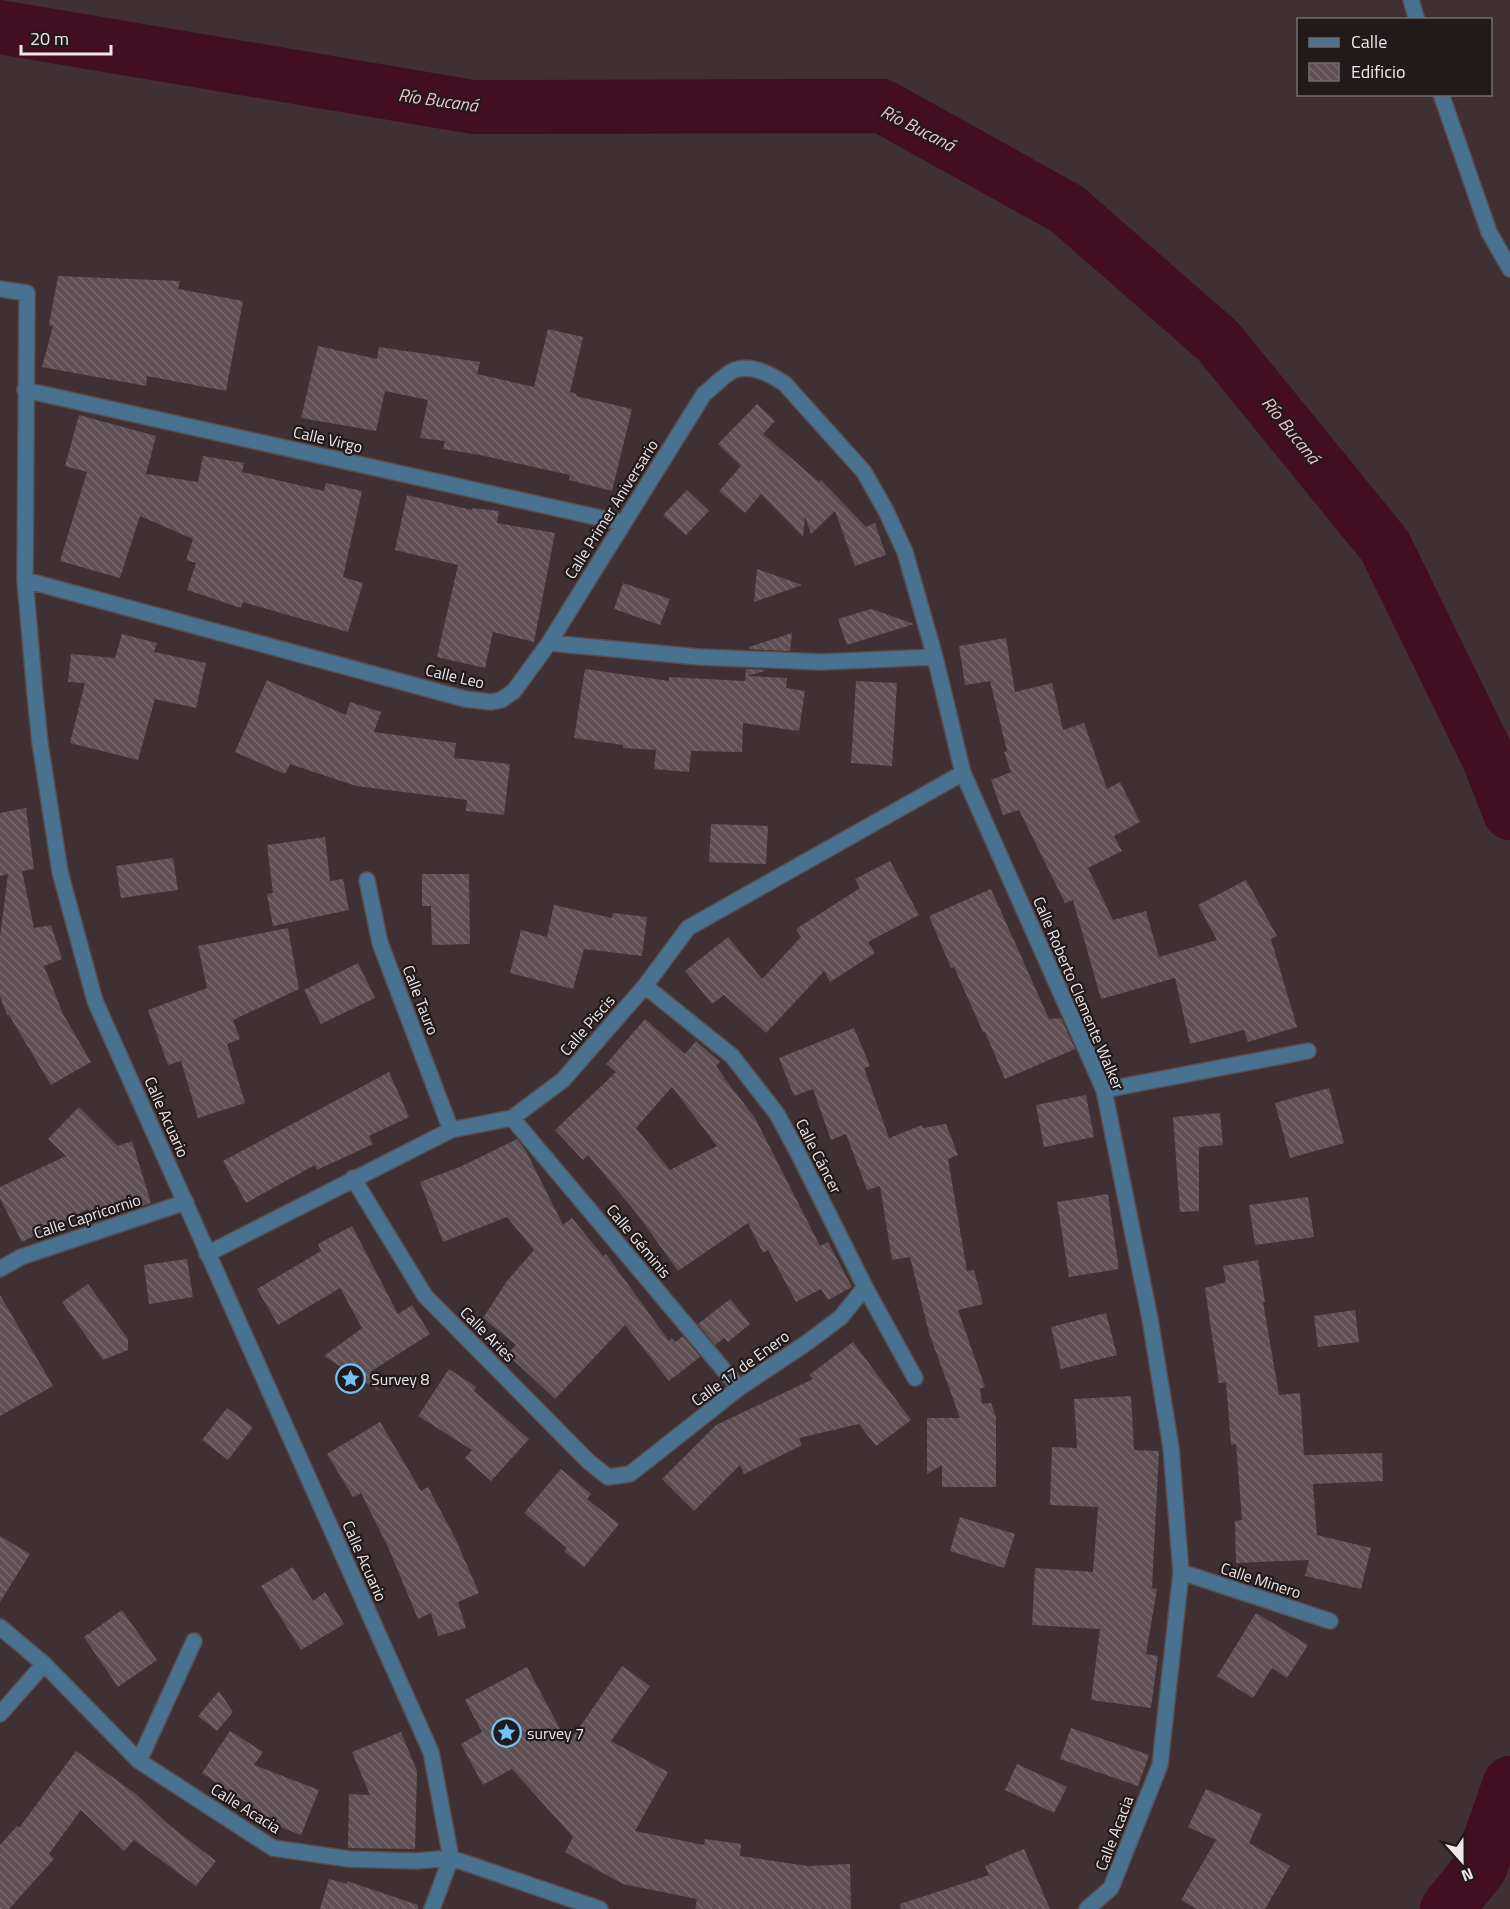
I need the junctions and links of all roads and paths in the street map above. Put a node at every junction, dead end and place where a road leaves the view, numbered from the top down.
1 (1442, 96) edge
2 (1510, 269) edge
3 (0, 289) edge
4 (25, 390) junction
5 (704, 394) joint
6 (623, 523) junction
7 (25, 580) junction
8 (549, 643) junction
9 (935, 657) junction
10 (963, 773) junction
11 (367, 880) dead end
12 (645, 986) junction
13 (1308, 1051) dead end
14 (1104, 1090) junction
15 (512, 1118) junction
16 (451, 1130) junction
17 (353, 1178) junction
18 (186, 1202) junction
19 (207, 1254) junction
20 (0, 1269) edge
21 (865, 1287) junction
22 (915, 1378) dead end
23 (739, 1388) junction
24 (630, 1474) joint
25 (1181, 1572) junction
26 (1330, 1621) dead end
27 (0, 1627) edge
28 (194, 1641) dead end
29 (44, 1664) junction
30 (0, 1713) edge
31 (139, 1761) junction
32 (1160, 1761) joint
33 (451, 1858) junction
34 (432, 1909) edge
35 (600, 1909) edge
36 (1087, 1909) edge

1 - 2 street
3 - 4 street, Calle Acuario
4 - 6 street, Calle Virgo
4 - 7 street, Calle Acuario
5 - 6 street, Calle Primer Aniversario
5 - 9 street, Calle Roberto Clemente Walker
6 - 8 street, Calle Primer Aniversario
7 - 8 street, Calle Leo
7 - 18 street, Calle Acuario
8 - 9 street
9 - 10 street, Calle Roberto Clemente Walker
10 - 12 street, Calle Piscis
10 - 14 street, Calle Roberto Clemente Walker
11 - 16 street, Calle Tauro
12 - 15 street, Calle Piscis
12 - 21 street, Calle Cáncer
13 - 14 street
14 - 25 street, Calle Roberto Clemente Walker
15 - 16 street, Calle Piscis
15 - 23 street, Calle Géminis
16 - 17 street, Calle Piscis
17 - 19 street, Calle Piscis
17 - 24 street, Calle Aries
18 - 19 street, Calle Acuario
18 - 20 street, Calle Capricornio
19 - 33 street, Calle Acuario
21 - 22 street, Calle Cáncer
21 - 23 street, Calle 17 de Enero
23 - 24 street, Calle 17 de Enero
25 - 26 street, Calle Minero
25 - 32 street, Calle Roberto Clemente Walker
27 - 29 street, Calle Acacia
28 - 31 street
29 - 30 street
29 - 31 street, Calle Acacia
31 - 33 street, Calle Acacia
32 - 36 street, Calle Acacia
33 - 34 street
33 - 35 street, Calle Acacia

